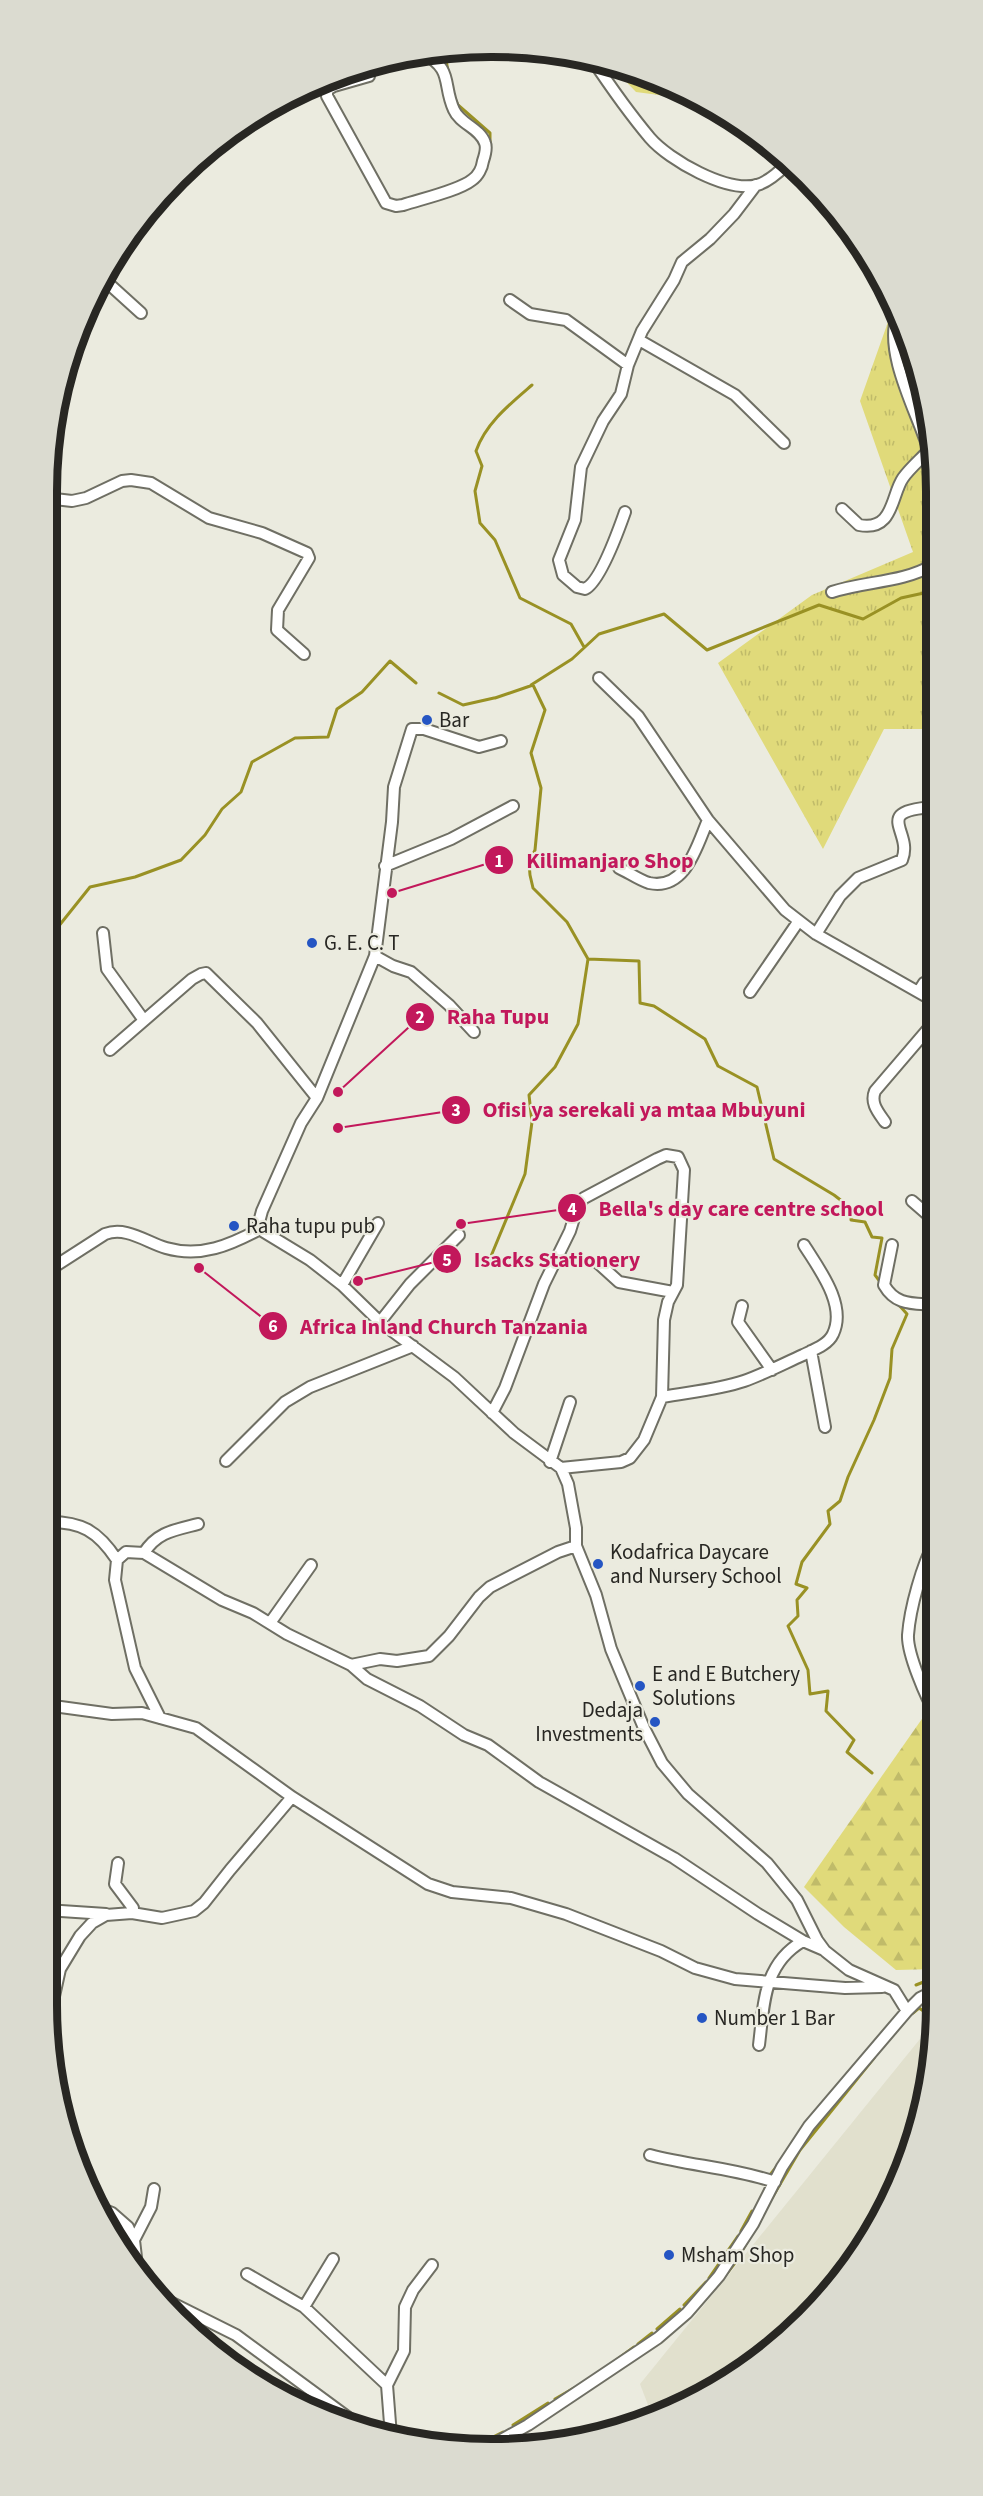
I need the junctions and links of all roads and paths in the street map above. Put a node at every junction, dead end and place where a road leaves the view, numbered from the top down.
1 (435, 61) edge
2 (601, 71) edge
3 (369, 76) dead end
4 (342, 84) edge
5 (331, 88) edge
6 (782, 169) edge
7 (756, 185) junction
8 (109, 285) edge
9 (510, 300) dead end
10 (141, 313) dead end
11 (895, 329) edge
12 (639, 340) junction
13 (628, 365) junction
14 (921, 426) edge
15 (784, 443) dead end
16 (924, 455) edge
17 (57, 499) edge
18 (842, 509) dead end
19 (625, 512) dead end
20 (926, 568) edge
21 (832, 592) dead end
22 (304, 654) dead end
23 (599, 678) dead end
24 (501, 741) dead end
25 (513, 806) dead end
26 (926, 808) edge
27 (708, 820) junction
28 (386, 866) junction
29 (619, 868) dead end
30 (798, 922) junction
31 (103, 933) dead end
32 (816, 934) junction
33 (375, 956) junction
34 (926, 982) edge
35 (919, 991) junction
36 (750, 992) dead end
37 (926, 996) edge
38 (143, 1019) junction
39 (926, 1031) edge
40 (474, 1032) dead end
41 (110, 1050) dead end
42 (316, 1098) junction
43 (885, 1122) dead end
44 (912, 1201) dead end
45 (926, 1213) edge
46 (378, 1223) dead end
47 (260, 1229) junction
48 (459, 1235) dead end
49 (804, 1245) dead end
50 (892, 1245) dead end
51 (598, 1263) dead end
52 (57, 1265) edge
53 (342, 1285) junction
54 (673, 1292) junction
55 (926, 1304) edge
56 (742, 1305) dead end
57 (380, 1322) junction
58 (413, 1346) junction
59 (811, 1351) junction
60 (772, 1370) junction
61 (662, 1397) junction
62 (570, 1402) dead end
63 (492, 1413) junction
64 (825, 1427) dead end
65 (226, 1461) dead end
66 (550, 1462) junction
67 (561, 1468) junction
68 (57, 1522) edge
69 (198, 1524) dead end
70 (576, 1546) junction
71 (144, 1553) junction
72 (117, 1560) junction
73 (926, 1562) edge
74 (311, 1565) dead end
75 (270, 1623) junction
76 (351, 1665) junction
77 (926, 1696) edge
78 (57, 1709) edge
79 (160, 1718) junction
80 (292, 1797) junction
81 (118, 1863) dead end
82 (57, 1911) edge
83 (132, 1913) junction
84 (106, 1914) junction
85 (803, 1941) junction
86 (825, 1950) junction
87 (57, 1981) edge
88 (768, 1983) junction
89 (889, 1987) junction
90 (926, 1995) edge
91 (907, 2011) junction
92 (759, 2045) dead end
93 (650, 2155) dead end
94 (775, 2182) junction
95 (154, 2189) dead end
96 (111, 2215) edge
97 (134, 2240) junction
98 (136, 2254) edge
99 (333, 2259) dead end
100 (432, 2265) dead end
101 (247, 2274) dead end
102 (178, 2305) edge
103 (304, 2307) junction
104 (387, 2385) junction
105 (340, 2412) edge
106 (390, 2427) edge
107 (504, 2439) edge

1 - 5 street
2 - 7 street
3 - 4 street
6 - 7 street
7 - 12 street
8 - 10 street
9 - 13 street
11 - 14 street
12 - 13 street
12 - 15 street
13 - 19 street
16 - 18 street
17 - 22 street
20 - 21 street
23 - 27 street
24 - 28 street
25 - 28 street
26 - 32 street
27 - 29 street
27 - 30 street
28 - 33 street
30 - 32 street
30 - 36 street
31 - 38 street
32 - 35 street
33 - 40 street
33 - 42 street
34 - 35 street
35 - 37 street
38 - 41 street
38 - 42 street
39 - 43 street
42 - 47 street
44 - 45 street
46 - 53 street
47 - 52 street
47 - 53 street
48 - 57 street
49 - 59 street
50 - 55 street
51 - 54 street
53 - 57 street
54 - 61 street
54 - 63 street
56 - 60 street
57 - 58 street
58 - 63 street
58 - 65 street
59 - 60 street
59 - 64 street
60 - 61 street
61 - 67 street
62 - 66 street
63 - 66 street
66 - 67 street
67 - 70 street
68 - 72 street
69 - 71 street
70 - 76 street
70 - 86 street
71 - 72 street
71 - 75 street
72 - 79 street
73 - 77 street
74 - 75 street
75 - 76 street
76 - 85 street
78 - 79 street
79 - 80 street
80 - 83 street
80 - 88 street
81 - 83 street
82 - 84 street
83 - 84 street
84 - 87 street
85 - 86 street
85 - 88 street
86 - 89 street
88 - 89 street
88 - 92 street
89 - 91 street
90 - 91 street
91 - 94 street
93 - 94 street
94 - 107 street
95 - 97 street
96 - 97 street
97 - 98 street
99 - 103 street
100 - 104 street
101 - 103 street
102 - 105 street
103 - 104 street
104 - 106 street

